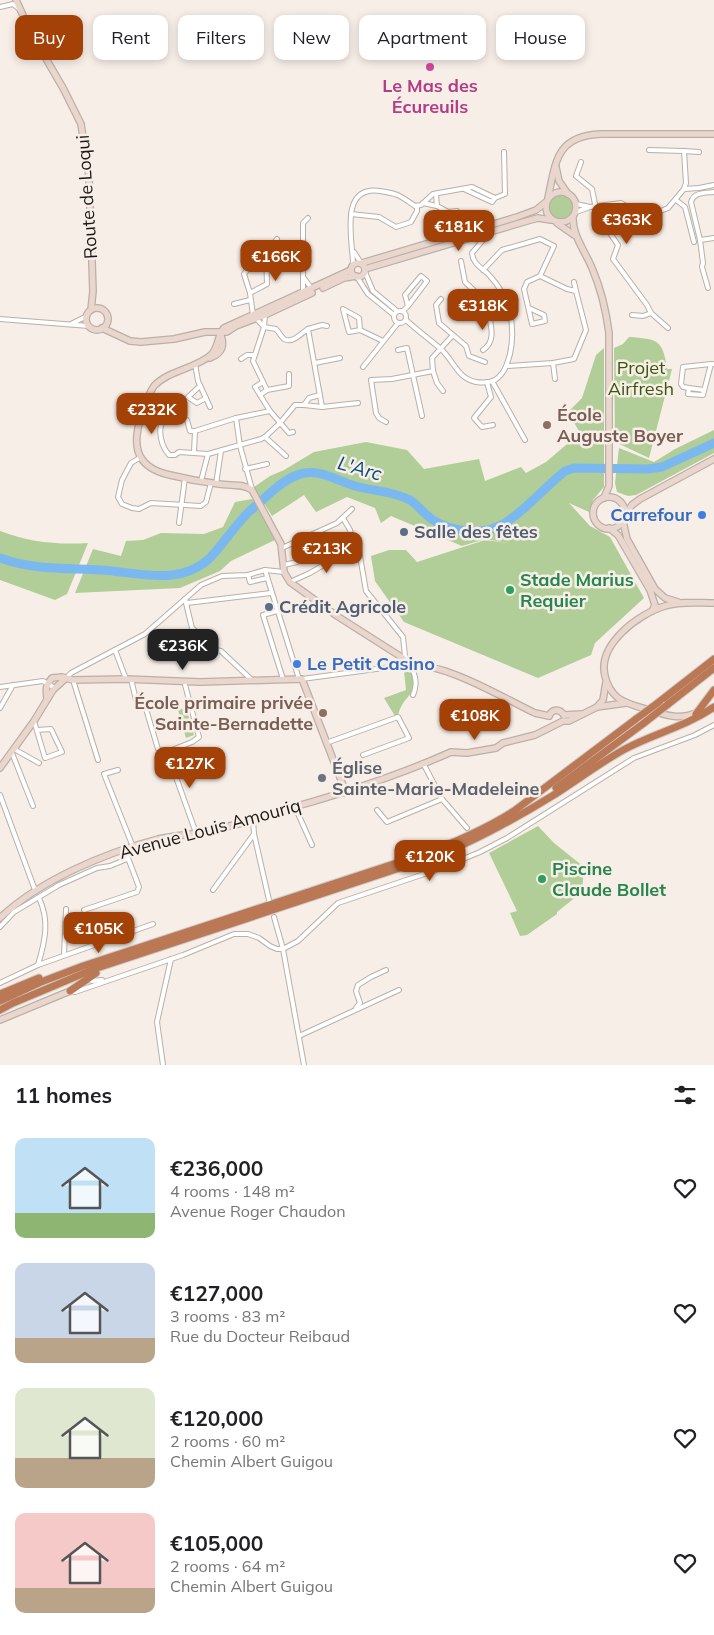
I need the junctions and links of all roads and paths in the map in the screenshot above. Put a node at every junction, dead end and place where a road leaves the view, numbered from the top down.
1 (16, 0) edge
2 (0, 7) edge
3 (20, 10) junction
4 (714, 134) edge
5 (649, 150) dead end
6 (684, 151) junction
7 (504, 152) dead end
8 (699, 152) dead end
9 (556, 162) junction
10 (581, 162) dead end
11 (714, 185) edge
12 (684, 189) junction
13 (714, 192) edge
14 (436, 194) junction
15 (568, 194) junction
16 (547, 200) junction
17 (676, 200) junction
18 (423, 203) junction
19 (576, 204) junction
20 (417, 206) junction
21 (437, 206) junction
22 (592, 206) junction
23 (457, 211) dead end
24 (351, 214) junction
25 (574, 214) junction
26 (308, 218) dead end
27 (554, 221) junction
28 (491, 232) junction
29 (576, 236) junction
30 (714, 238) edge
31 (278, 239) dead end
32 (700, 240) junction
33 (694, 242) dead end
34 (353, 250) junction
35 (461, 261) dead end
36 (363, 267) junction
37 (352, 268) junction
38 (248, 269) dead end
39 (483, 270) junction
40 (540, 276) junction
41 (303, 277) junction
42 (357, 277) junction
43 (574, 282) dead end
44 (708, 288) dead end
45 (312, 289) junction
46 (93, 291) junction
47 (576, 291) junction
48 (303, 292) junction
49 (250, 293) junction
50 (441, 299) dead end
51 (250, 300) junction
52 (234, 304) dead end
53 (408, 306) junction
54 (529, 308) junction
55 (101, 309) junction
56 (91, 310) junction
57 (403, 311) junction
58 (431, 311) dead end
59 (436, 311) junction
60 (395, 313) junction
61 (510, 313) junction
62 (651, 313) junction
63 (264, 315) junction
64 (632, 315) dead end
65 (87, 316) junction
66 (489, 316) junction
67 (255, 317) junction
68 (0, 319) edge
69 (108, 320) junction
70 (406, 320) junction
71 (398, 323) junction
72 (66, 325) junction
73 (89, 326) junction
74 (327, 326) dead end
75 (264, 327) junction
76 (102, 328) junction
77 (668, 328) dead end
78 (308, 330) junction
79 (360, 330) junction
80 (220, 332) junction
81 (453, 335) junction
82 (122, 337) junction
83 (382, 341) junction
84 (398, 350) dead end
85 (441, 350) junction
86 (483, 350) dead end
87 (254, 355) junction
88 (340, 358) dead end
89 (240, 359) dead end
90 (485, 362) dead end
91 (553, 362) junction
92 (315, 363) junction
93 (195, 364) junction
94 (713, 364) edge
95 (507, 366) junction
96 (363, 367) dead end
97 (433, 371) junction
98 (289, 374) dead end
99 (413, 375) junction
100 (555, 380) dead end
101 (492, 381) junction
102 (263, 382) junction
103 (487, 382) junction
104 (200, 386) junction
105 (267, 390) junction
106 (443, 391) dead end
107 (260, 395) junction
108 (320, 395) junction
109 (206, 398) junction
110 (358, 403) dead end
111 (304, 405) junction
112 (210, 407) dead end
113 (322, 407) junction
114 (270, 411) junction
115 (422, 416) dead end
116 (236, 418) junction
117 (280, 422) junction
118 (386, 422) dead end
119 (493, 425) dead end
120 (195, 431) junction
121 (293, 432) dead end
122 (265, 437) junction
123 (525, 440) dead end
124 (240, 446) junction
125 (221, 451) junction
126 (194, 452) junction
127 (208, 454) junction
128 (286, 456) dead end
129 (141, 457) junction
130 (714, 459) edge
131 (266, 464) dead end
132 (245, 469) junction
133 (185, 478) junction
134 (202, 481) junction
135 (214, 484) junction
136 (609, 484) junction
137 (253, 492) junction
138 (604, 498) junction
139 (640, 499) junction
140 (619, 500) junction
141 (181, 505) junction
142 (352, 509) dead end
143 (343, 518) junction
144 (624, 518) junction
145 (178, 523) dead end
146 (609, 528) junction
147 (314, 534) junction
148 (354, 547) junction
149 (282, 548) junction
150 (321, 551) junction
151 (326, 564) junction
152 (284, 565) junction
153 (265, 570) junction
154 (284, 572) junction
155 (248, 575) junction
156 (267, 578) junction
157 (290, 582) junction
158 (271, 593) junction
159 (186, 601) junction
160 (690, 603) junction
161 (714, 603) edge
162 (277, 611) junction
163 (652, 611) junction
164 (114, 650) junction
165 (714, 659) edge
166 (409, 665) junction
167 (714, 668) edge
168 (66, 678) junction
169 (129, 679) junction
170 (283, 679) junction
171 (300, 679) junction
172 (73, 680) junction
173 (184, 681) junction
174 (253, 681) junction
175 (606, 682) junction
176 (13, 685) junction
177 (47, 685) junction
178 (0, 687) edge
179 (55, 688) junction
180 (714, 690) edge
181 (413, 695) dead end
182 (47, 699) junction
183 (626, 703) junction
184 (714, 706) edge
185 (597, 707) junction
186 (0, 708) edge
187 (696, 714) junction
188 (563, 718) junction
189 (552, 720) junction
190 (34, 721) junction
191 (714, 725) edge
192 (37, 730) junction
193 (326, 744) junction
194 (13, 751) junction
195 (166, 752) junction
196 (363, 755) dead end
197 (98, 760) dead end
198 (39, 762) dead end
199 (423, 763) junction
200 (0, 768) edge
201 (118, 770) dead end
202 (346, 793) junction
203 (0, 795) edge
204 (442, 799) junction
205 (33, 806) dead end
206 (295, 807) junction
207 (377, 810) dead end
208 (526, 811) junction
209 (253, 821) junction
210 (467, 828) dead end
211 (196, 833) junction
212 (254, 834) junction
213 (312, 845) dead end
214 (133, 846) junction
215 (125, 850) junction
216 (127, 859) junction
217 (36, 890) junction
218 (213, 890) dead end
219 (39, 898) junction
220 (269, 900) dead end
221 (66, 909) dead end
222 (84, 910) dead end
223 (274, 917) dead end
224 (0, 918) edge
225 (153, 924) dead end
226 (0, 927) edge
227 (169, 945) junction
228 (283, 949) junction
229 (64, 955) junction
230 (171, 959) junction
231 (38, 965) junction
232 (83, 966) junction
233 (386, 970) dead end
234 (87, 979) junction
235 (107, 980) junction
236 (0, 983) edge
237 (399, 990) dead end
238 (68, 992) junction
239 (0, 994) edge
240 (0, 1001) edge
241 (0, 1010) edge
242 (354, 1010) junction
243 (0, 1020) edge
244 (299, 1036) junction
245 (163, 1065) edge
246 (304, 1065) edge

1 - 3 main road, Route de Loqui
2 - 3 street
3 - 46 main road, Route de Loqui
4 - 9 main road
5 - 6 street
6 - 8 street
6 - 12 street
7 - 14 street
9 - 15 main road
9 - 16 main road
10 - 22 street
11 - 12 street
12 - 17 street
13 - 32 street
14 - 18 street
14 - 21 street
15 - 16 main road
15 - 19 main road
16 - 27 main road
16 - 36 main road
17 - 22 street
17 - 33 street
18 - 20 street
18 - 21 street
19 - 22 street
19 - 25 main road
20 - 24 street
20 - 24 street
21 - 23 street
22 - 25 street
22 - 62 street
24 - 34 street
25 - 27 main road
25 - 29 main road
26 - 41 street
27 - 28 main road
27 - 29 main road
28 - 36 main road
28 - 39 street
29 - 136 main road
30 - 32 street
31 - 49 street
32 - 44 street
34 - 36 street
34 - 37 street
35 - 66 street
36 - 37 main road
36 - 42 main road
36 - 60 street
37 - 42 main road
37 - 45 main road
38 - 49 street
39 - 40 street
39 - 61 street
40 - 47 street
40 - 54 street
41 - 45 street
41 - 48 street
42 - 60 street
42 - 63 main road
43 - 47 street
45 - 48 main road
46 - 55 main road, Route de Loqui
46 - 56 main road, Route de Loqui
47 - 91 street
48 - 67 main road
49 - 51 street
50 - 59 street
51 - 52 street
51 - 67 street
53 - 53 street
53 - 57 street
54 - 54 street
55 - 56 main road
55 - 69 main road
56 - 65 main road
57 - 60 street
57 - 70 street
58 - 59 street
59 - 81 street
60 - 71 street
61 - 66 street
61 - 95 street
62 - 64 street
62 - 77 street
63 - 67 main road
63 - 75 street
65 - 72 street
65 - 73 main road
66 - 86 street
67 - 75 street
67 - 80 main road
68 - 72 street
69 - 76 main road
69 - 82 main road
70 - 71 street
70 - 85 street
71 - 83 street
72 - 73 street
73 - 76 main road
74 - 78 street
75 - 78 street
75 - 87 street
76 - 82 main road
78 - 92 street
79 - 79 street
79 - 83 street
80 - 82 main road
80 - 93 main road
81 - 85 street
81 - 90 street
83 - 96 street
84 - 99 street
85 - 97 street
85 - 103 street
87 - 89 street
87 - 102 street
88 - 92 street
91 - 95 street
91 - 100 street
92 - 108 street
93 - 104 street
93 - 129 main road
94 - 94 street
95 - 101 street
97 - 99 street
97 - 106 street
98 - 105 street
99 - 115 street
99 - 118 street
101 - 103 street
101 - 123 street
102 - 105 street
102 - 107 street
103 - 119 street
104 - 109 street
104 - 109 street
105 - 107 street
107 - 114 street
108 - 111 street
108 - 113 street
109 - 112 street
110 - 113 street
111 - 113 street
111 - 117 street
114 - 116 street
114 - 117 street
116 - 120 street
116 - 124 street
117 - 121 street
117 - 122 street
120 - 126 street
120 - 126 street
122 - 124 street
122 - 128 street
124 - 125 street
124 - 132 street
125 - 127 street
125 - 135 street
126 - 127 street
127 - 134 street
129 - 133 main road
129 - 141 street
130 - 139 main road
131 - 132 street
132 - 137 street
133 - 134 main road
133 - 141 street
134 - 135 main road
135 - 137 main road
135 - 141 street
136 - 138 main road
136 - 140 main road
137 - 149 main road
138 - 140 main road
138 - 146 main road
139 - 140 main road
139 - 144 main road
140 - 144 main road
141 - 145 street
142 - 143 street
143 - 147 street
143 - 148 street
144 - 146 main road
144 - 160 main road
146 - 163 main road
147 - 149 street
147 - 150 street
148 - 151 street
148 - 166 street
149 - 152 main road
150 - 151 street
150 - 152 street
151 - 157 street
152 - 154 main road
153 - 154 street
153 - 155 street
153 - 156 street
154 - 157 main road
155 - 156 street
155 - 159 street
156 - 158 street
157 - 166 main road
158 - 159 street
158 - 162 street
159 - 164 street
159 - 174 street
160 - 161 main road
160 - 163 main road
162 - 170 street
162 - 171 street
163 - 175 main road
164 - 168 street
164 - 169 street
165 - 232 highway, bridge
166 - 171 street
166 - 181 street
166 - 189 main road
167 - 208 highway, bridge
168 - 172 main road
168 - 177 main road
168 - 179 main road
169 - 172 main road
169 - 173 main road
169 - 195 street
170 - 171 main road
170 - 174 main road
171 - 193 main road
172 - 197 street
173 - 174 main road
173 - 195 street
175 - 183 main road
175 - 185 main road
176 - 177 street
176 - 178 street
176 - 186 street
177 - 179 street
177 - 182 main road
179 - 182 main road
180 - 187 highway
182 - 190 main road
183 - 185 main road
183 - 187 main road
184 - 187 main road
184 - 208 highway
185 - 188 main road
188 - 189 main road
188 - 189 main road
189 - 199 main road, Avenue Louis Amouriq
190 - 192 street
190 - 194 main road
191 - 228 street
192 - 192 street
193 - 196 street
193 - 202 main road
194 - 198 street
194 - 200 main road
194 - 205 street
195 - 211 street
199 - 202 main road, Avenue Louis Amouriq
199 - 204 street
201 - 214 street
202 - 206 main road, Avenue Louis Amouriq
203 - 217 street
204 - 207 street
204 - 210 street
206 - 209 main road, Avenue Louis Amouriq
206 - 213 street
208 - 227 highway
209 - 211 main road, Avenue Louis Amouriq
209 - 212 street
211 - 214 main road, Avenue Louis Amouriq
212 - 218 street
212 - 220 street
214 - 215 main road, Avenue Louis Amouriq
215 - 216 street
215 - 217 main road, Avenue Louis Amouriq
216 - 219 street
216 - 222 street
217 - 224 main road, Avenue Louis Amouriq
219 - 226 street
219 - 231 street
221 - 229 street
223 - 228 street
225 - 229 street
227 - 234 highway
227 - 241 highway
228 - 230 street
228 - 244 street
229 - 231 street
230 - 235 street
230 - 245 street
231 - 236 street
232 - 239 highway
232 - 240 highway
233 - 242 street
234 - 235 street
234 - 238 highway
235 - 238 street
237 - 242 street
238 - 243 main road
242 - 244 street
244 - 246 street

